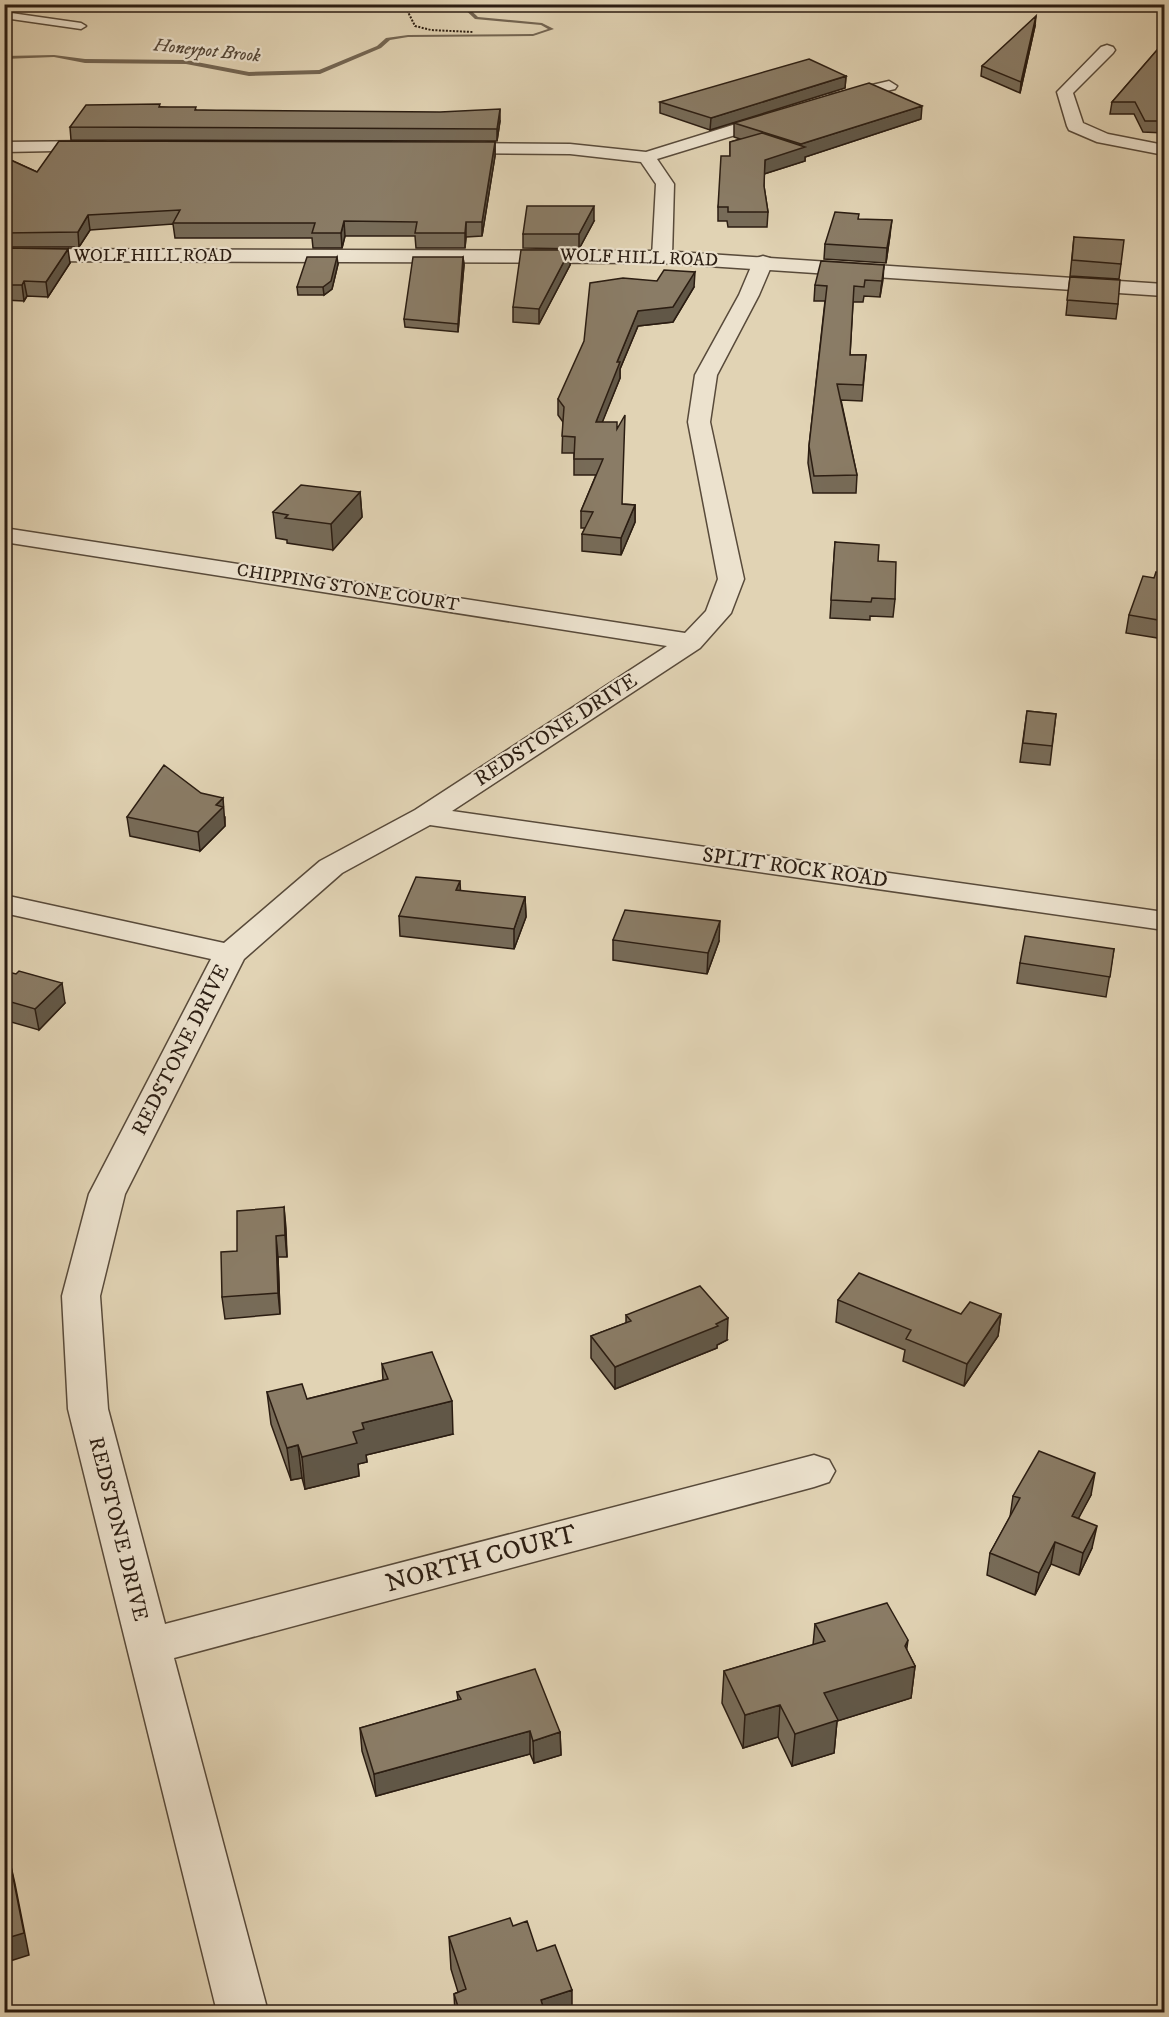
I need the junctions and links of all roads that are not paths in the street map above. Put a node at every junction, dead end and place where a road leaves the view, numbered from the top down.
1 (58, 4) edge
2 (96, 4) edge
3 (4, 15) edge
4 (81, 26) dead end
5 (1107, 50) dead end
6 (889, 86) dead end
7 (816, 104) edge
8 (795, 111) edge
9 (4, 147) edge
10 (119, 147) edge
11 (428, 148) edge
12 (1164, 150) edge
13 (647, 157) junction
14 (4, 255) edge
15 (662, 257) junction
16 (763, 262) junction
17 (1164, 290) edge
18 (4, 535) edge
19 (691, 642) junction
20 (425, 816) junction
21 (4, 904) edge
22 (1164, 921) edge
23 (230, 954) junction
24 (814, 1471) dead end
25 (148, 1647) junction
26 (242, 2013) edge

1 - 2 lane
3 - 4 lane
5 - 12 street
6 - 7 street
8 - 13 street
9 - 10 street
11 - 13 street
13 - 15 street
14 - 15 street, WOLF HILL ROAD
15 - 16 street, WOLF HILL ROAD
16 - 17 street, WOLF HILL ROAD
16 - 19 street, REDSTONE DRIVE
18 - 19 street, CHIPPING STONE COURT
19 - 20 street, REDSTONE DRIVE
20 - 22 street, SPLIT ROCK ROAD
20 - 23 street, REDSTONE DRIVE
21 - 23 street
23 - 25 street, REDSTONE DRIVE
24 - 25 street, NORTH COURT
25 - 26 street, REDSTONE DRIVE

